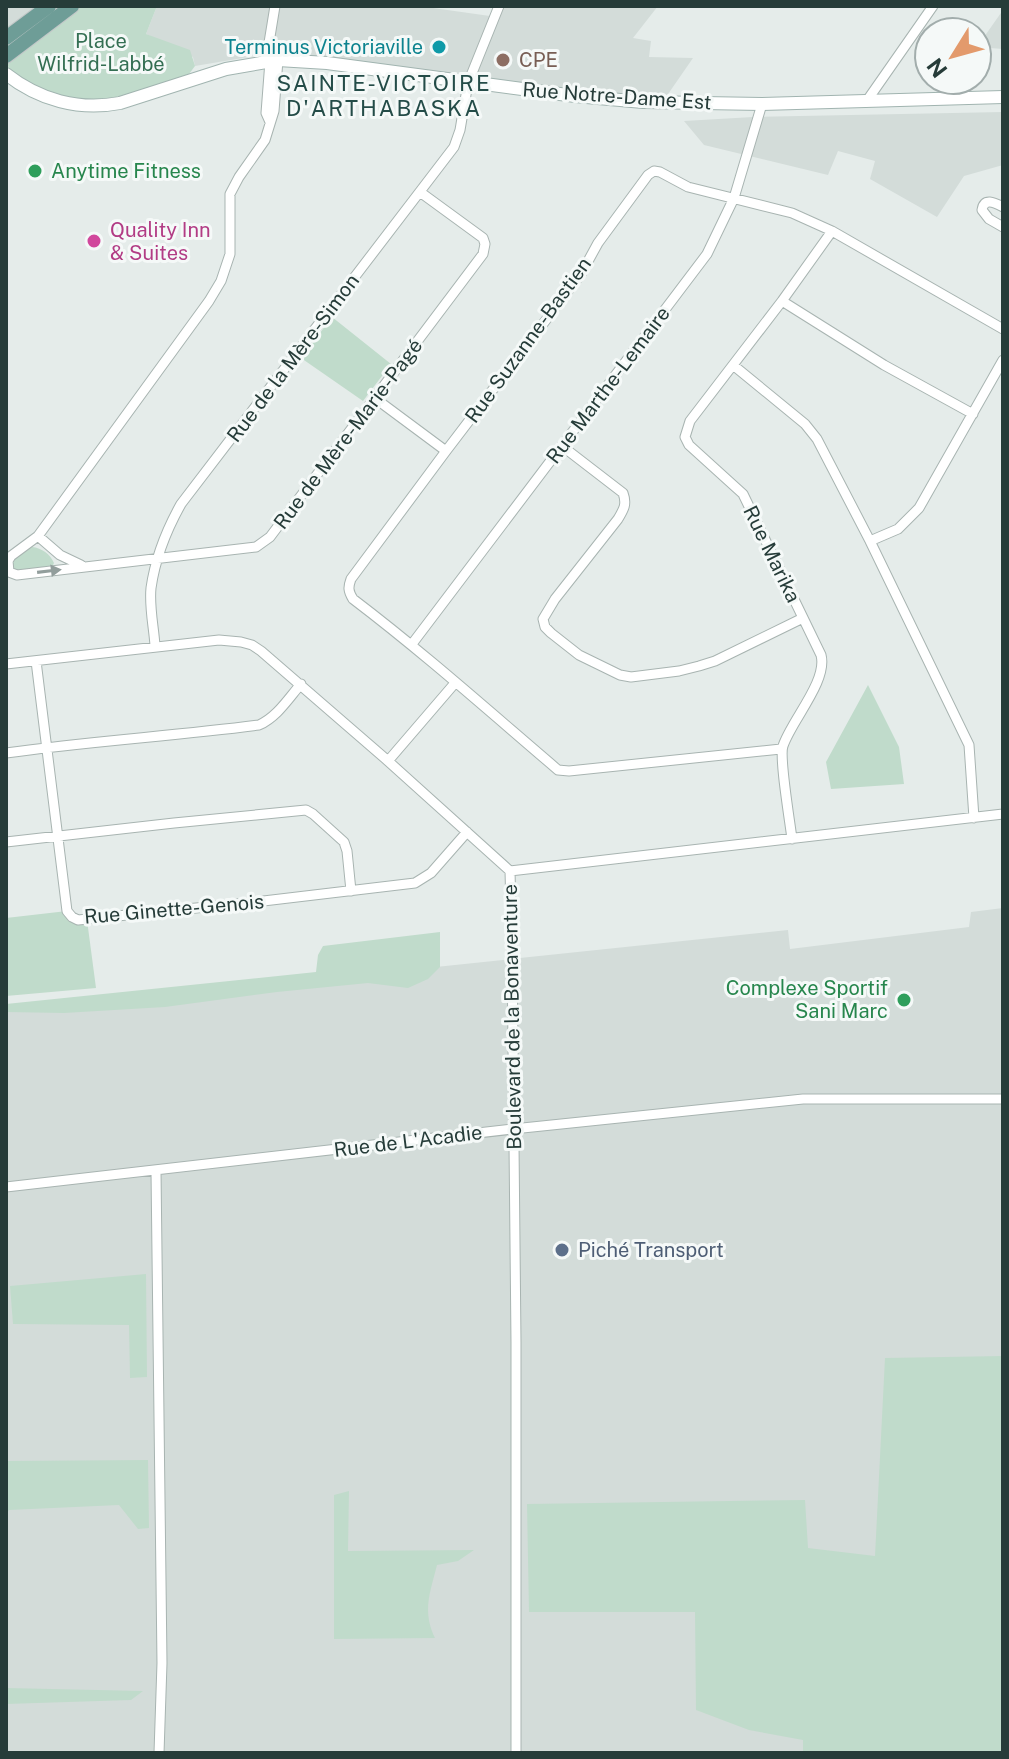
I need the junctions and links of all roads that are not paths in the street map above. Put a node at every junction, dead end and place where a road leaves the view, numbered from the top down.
1 (49, 6) edge
2 (72, 6) edge
3 (275, 6) edge
4 (499, 6) edge
5 (933, 6) edge
6 (6, 38) edge
7 (6, 56) edge
8 (272, 61) junction
9 (6, 74) edge
10 (468, 83) junction
11 (1003, 97) edge
12 (866, 102) junction
13 (762, 104) junction
14 (420, 192) junction
15 (734, 198) junction
16 (1003, 207) edge
17 (1003, 227) edge
18 (832, 231) junction
19 (782, 301) junction
20 (1003, 329) edge
21 (1003, 360) edge
22 (733, 365) junction
23 (376, 399) junction
24 (973, 414) junction
25 (562, 446) junction
26 (446, 451) junction
27 (38, 536) junction
28 (870, 541) junction
29 (159, 558) junction
30 (84, 567) junction
31 (803, 618) junction
32 (412, 644) junction
33 (155, 646) junction
34 (36, 661) junction
35 (6, 664) edge
36 (455, 683) junction
37 (301, 684) junction
38 (48, 747) junction
39 (781, 749) junction
40 (6, 753) edge
41 (388, 761) junction
42 (1003, 814) edge
43 (974, 818) junction
44 (467, 832) junction
45 (58, 836) junction
46 (792, 839) junction
47 (6, 842) edge
48 (510, 871) junction
49 (351, 891) junction
50 (1003, 1099) edge
51 (513, 1129) junction
52 (156, 1171) junction
53 (6, 1187) edge
54 (159, 1753) edge
55 (516, 1753) edge

1 - 6 main road
2 - 7 main road
3 - 8 street
4 - 10 street, Rue de la Mère-Simon
5 - 12 street
8 - 9 street, Rue Notre-Dame Est
8 - 10 street, Rue Notre-Dame Est
8 - 27 street
10 - 13 street, Rue Notre-Dame Est
10 - 14 street, Rue de la Mère-Simon
11 - 12 street, Rue Notre-Dame Est
12 - 13 street, Rue Notre-Dame Est
13 - 15 street, Rue Marthe-Lemaire
14 - 23 street, Rue de Mère-Marie-Pagé
14 - 29 street, Rue de la Mère-Simon
15 - 18 street
15 - 25 street, Rue Marthe-Lemaire
15 - 26 street, Rue Suzanne-Bastien
16 - 17 street
18 - 19 street, Rue Marika
18 - 20 street
19 - 22 street, Rue Marika
19 - 24 street
21 - 24 street
22 - 28 street
22 - 31 street, Rue Marika
23 - 26 street
23 - 29 street, Rue de Mère-Marie-Pagé
24 - 28 street
25 - 31 street
25 - 32 street, Rue Marthe-Lemaire
26 - 32 street, Rue Suzanne-Bastien
27 - 30 street
27 -> 30 street, Rue de Mère-Marie-Pagé
28 - 43 street
29 - 30 street, Rue de Mère-Marie-Pagé
29 - 33 street, Rue de la Mère-Simon
31 - 39 street, Rue Marika
32 - 36 street
33 - 34 street, Boulevard de la Bonaventure
33 - 37 street, Boulevard de la Bonaventure
34 - 35 street, Boulevard de la Bonaventure
34 - 38 street, Rue Ginette-Genois
36 - 39 street
36 - 41 street
37 - 38 street
37 - 41 street, Boulevard de la Bonaventure
38 - 40 street
38 - 45 street, Rue Ginette-Genois
39 - 46 street
41 - 44 street, Boulevard de la Bonaventure
42 - 43 street
43 - 46 street
44 - 48 street, Boulevard de la Bonaventure
44 - 49 street, Rue Ginette-Genois
45 - 47 street
45 - 49 street
45 - 49 street, Rue Ginette-Genois
46 - 48 street
48 - 51 street, Boulevard de la Bonaventure
50 - 51 street, Rue de L'Acadie
51 - 52 street, Rue de L'Acadie
51 - 55 street, Boulevard de la Bonaventure
52 - 53 street, Rue de L'Acadie
52 - 54 street

